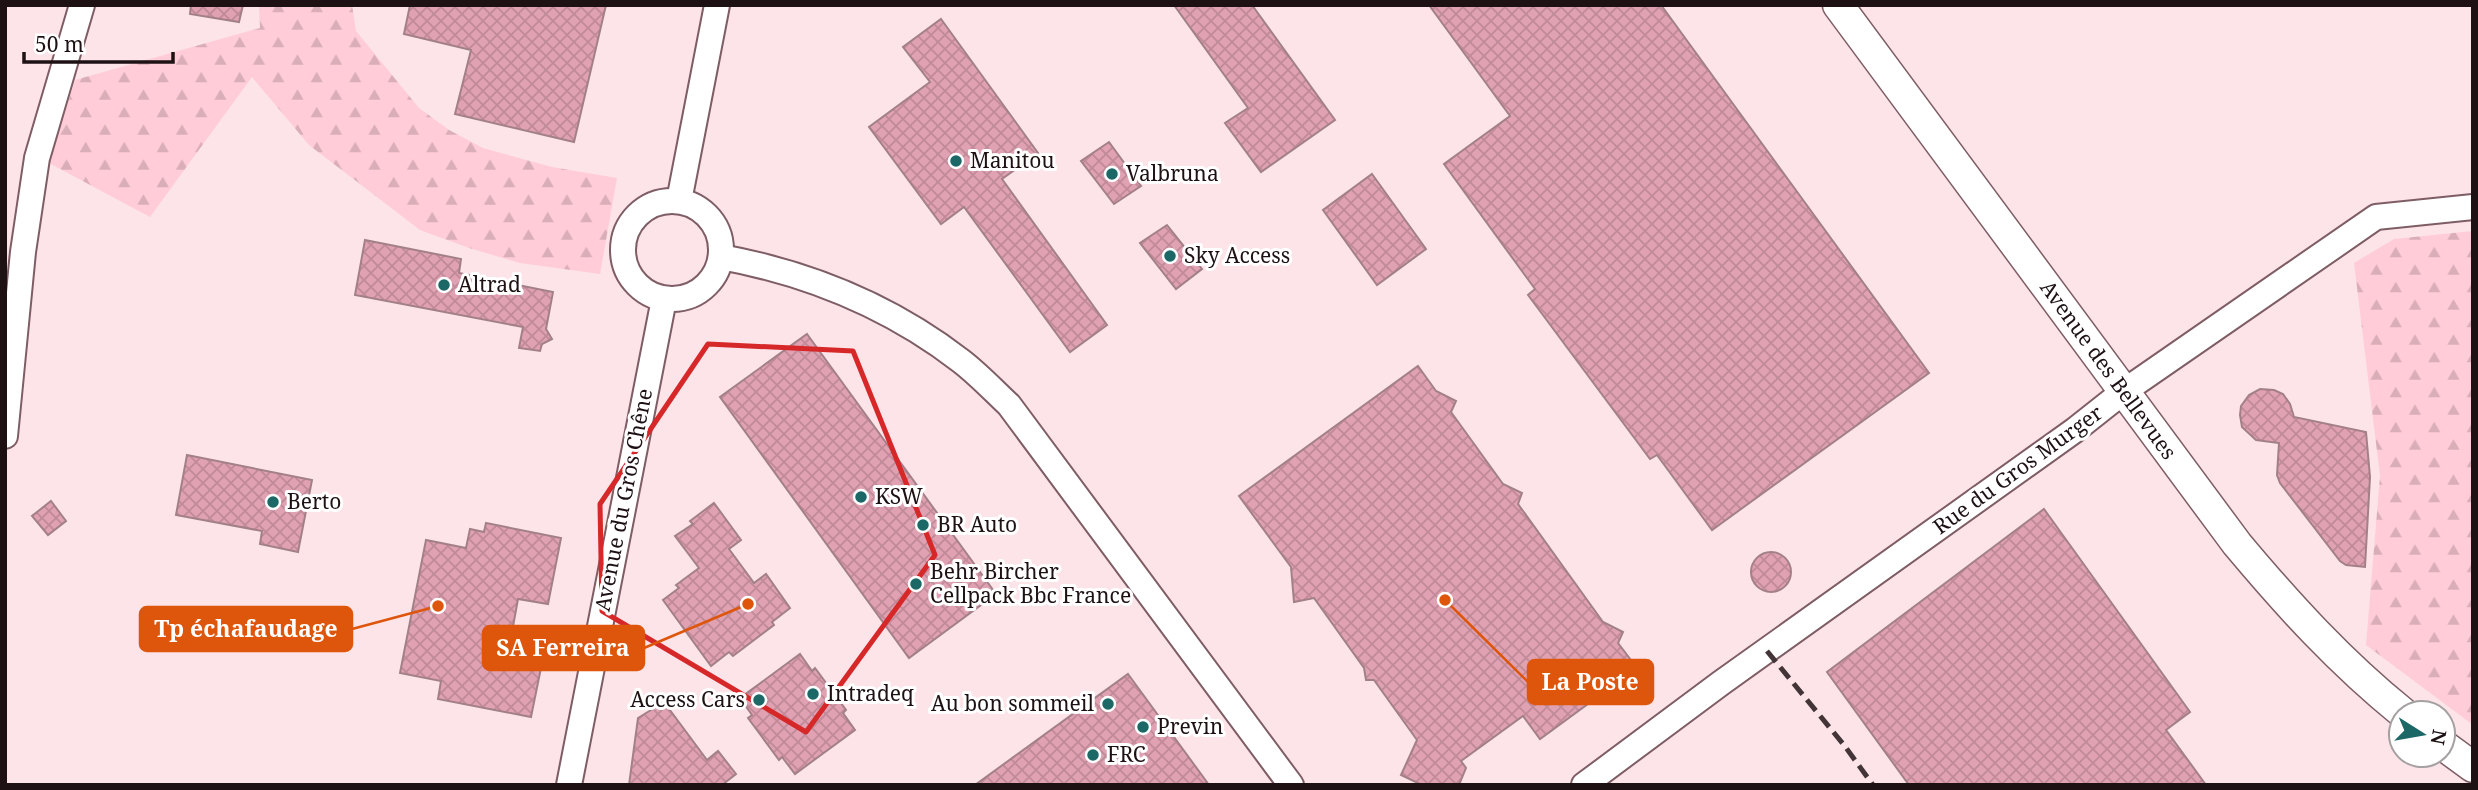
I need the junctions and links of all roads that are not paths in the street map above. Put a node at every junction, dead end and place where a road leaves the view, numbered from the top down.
1 (82, 5) edge
2 (717, 5) edge
3 (1838, 5) edge
4 (679, 201) junction
5 (2473, 207) edge
6 (721, 257) junction
7 (664, 299) junction
8 (2123, 392) junction
9 (5, 436) edge
10 (2387, 699) edge
11 (2457, 755) edge
12 (2473, 767) edge
13 (569, 785) edge
14 (1291, 785) edge
15 (1584, 785) edge

1 - 9 street
2 - 4 street
3 - 8 street, Avenue des Bellevues
4 - 6 street
4 - 7 street
5 - 8 street, Rue du Gros Murger
6 - 7 street
6 - 14 street
7 - 13 street, Avenue du Gros Chêne
8 - 10 street, Avenue des Bellevues
8 - 15 street, Rue du Gros Murger
11 - 12 street

